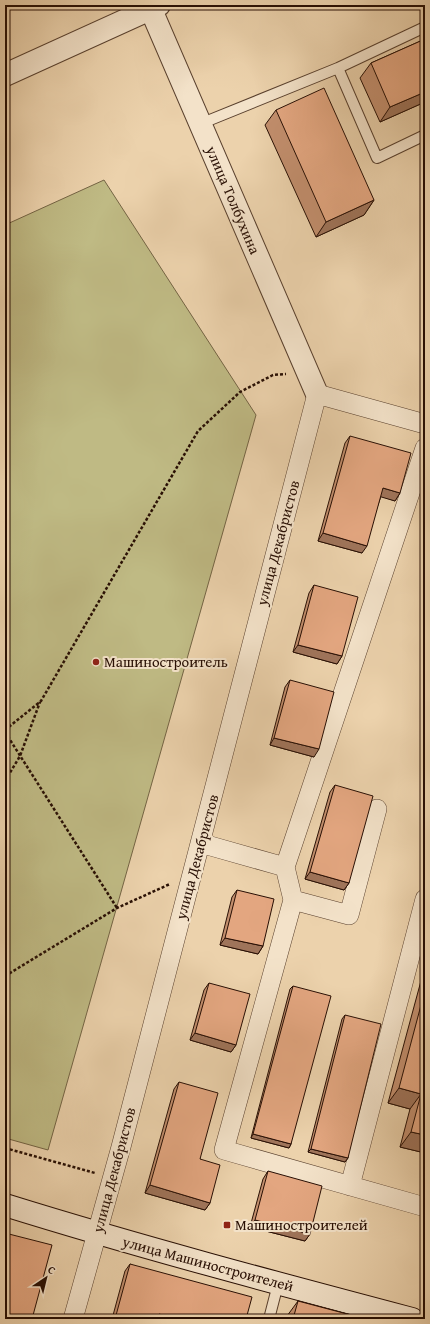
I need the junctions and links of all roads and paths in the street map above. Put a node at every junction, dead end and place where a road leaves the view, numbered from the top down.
1 (153, 6) edge
2 (425, 27) edge
3 (338, 68) junction
4 (5, 75) edge
5 (200, 124) junction
6 (425, 135) edge
7 (307, 370) junction
8 (317, 394) junction
9 (425, 424) edge
10 (425, 448) edge
11 (41, 701) junction
12 (5, 731) edge
13 (20, 756) junction
14 (5, 781) edge
15 (377, 809) dead end
16 (200, 843) junction
17 (285, 868) junction
18 (192, 873) junction
19 (425, 898) edge
20 (293, 900) junction
21 (117, 908) junction
22 (5, 976) edge
23 (5, 1148) edge
24 (112, 1178) junction
25 (350, 1186) junction
26 (5, 1205) edge
27 (425, 1207) edge
28 (96, 1234) junction
29 (278, 1284) junction
30 (73, 1319) edge
31 (269, 1319) edge
32 (412, 1319) edge

1 - 4 street
1 - 5 street, улица Толбухина
2 - 3 lane
3 - 5 lane
3 - 6 lane
5 - 7 street, улица Толбухина
7 - 8 street, улица Толбухина
7 - 11 path
8 - 9 street
8 - 16 street, улица Декабристов
10 - 17 street
11 - 12 path
11 - 13 path
12 - 13 path
13 - 14 path
13 - 21 path
15 - 20 street
16 - 17 street
16 - 18 street, улица Декабристов
17 - 20 street
18 - 21 path
18 - 24 street, улица Декабристов
19 - 25 street
20 - 25 street
21 - 22 path
23 - 24 path
24 - 28 street, улица Декабристов
25 - 27 street
26 - 28 street, улица Машиностроителей
28 - 29 street, улица Машиностроителей
28 - 30 street, улица Декабристов
29 - 31 lane
29 - 32 street, улица Машиностроителей

